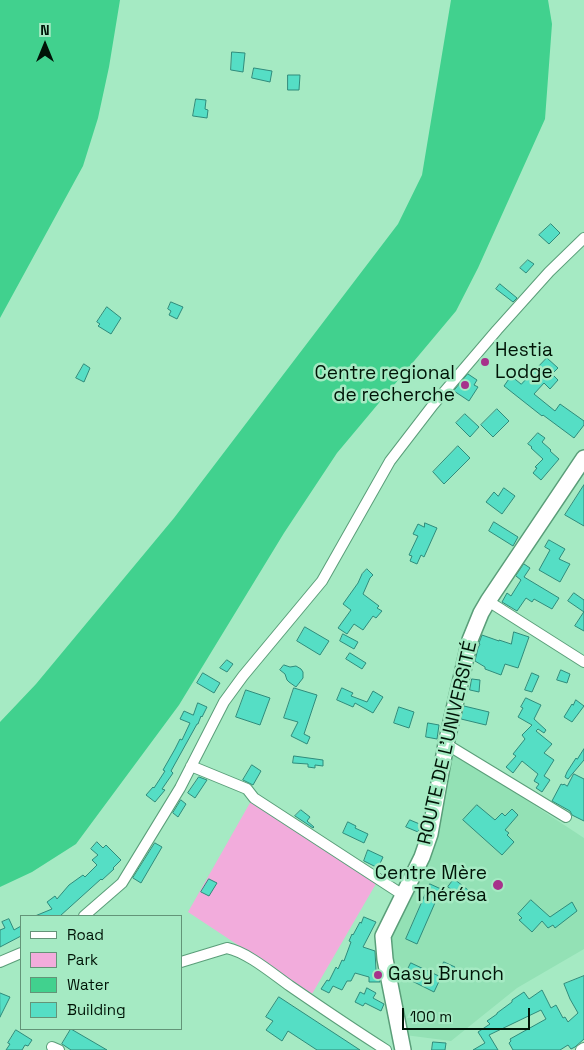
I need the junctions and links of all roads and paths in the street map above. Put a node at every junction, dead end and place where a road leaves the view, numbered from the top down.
1 (584, 238) edge
2 (584, 458) edge
3 (488, 601) junction
4 (584, 662) edge
5 (446, 744) junction
6 (192, 766) junction
7 (566, 817) dead end
8 (403, 895) junction
9 (85, 915) edge
10 (20, 953) edge
11 (0, 962) edge
12 (182, 962) edge
13 (584, 1048) edge
14 (386, 1050) edge
15 (402, 1050) edge
16 (581, 1050) edge

1 - 6 street
2 - 3 street, ROUTE DE L'UNIVERSITÉ
3 - 4 street
3 - 5 street, ROUTE DE L'UNIVERSITÉ
5 - 7 street
5 - 8 street, ROUTE DE L'UNIVERSITÉ
6 - 8 street
6 - 9 street
8 - 15 street, ROUTE DE L'UNIVERSITÉ
10 - 11 street
12 - 14 street
13 - 16 street

